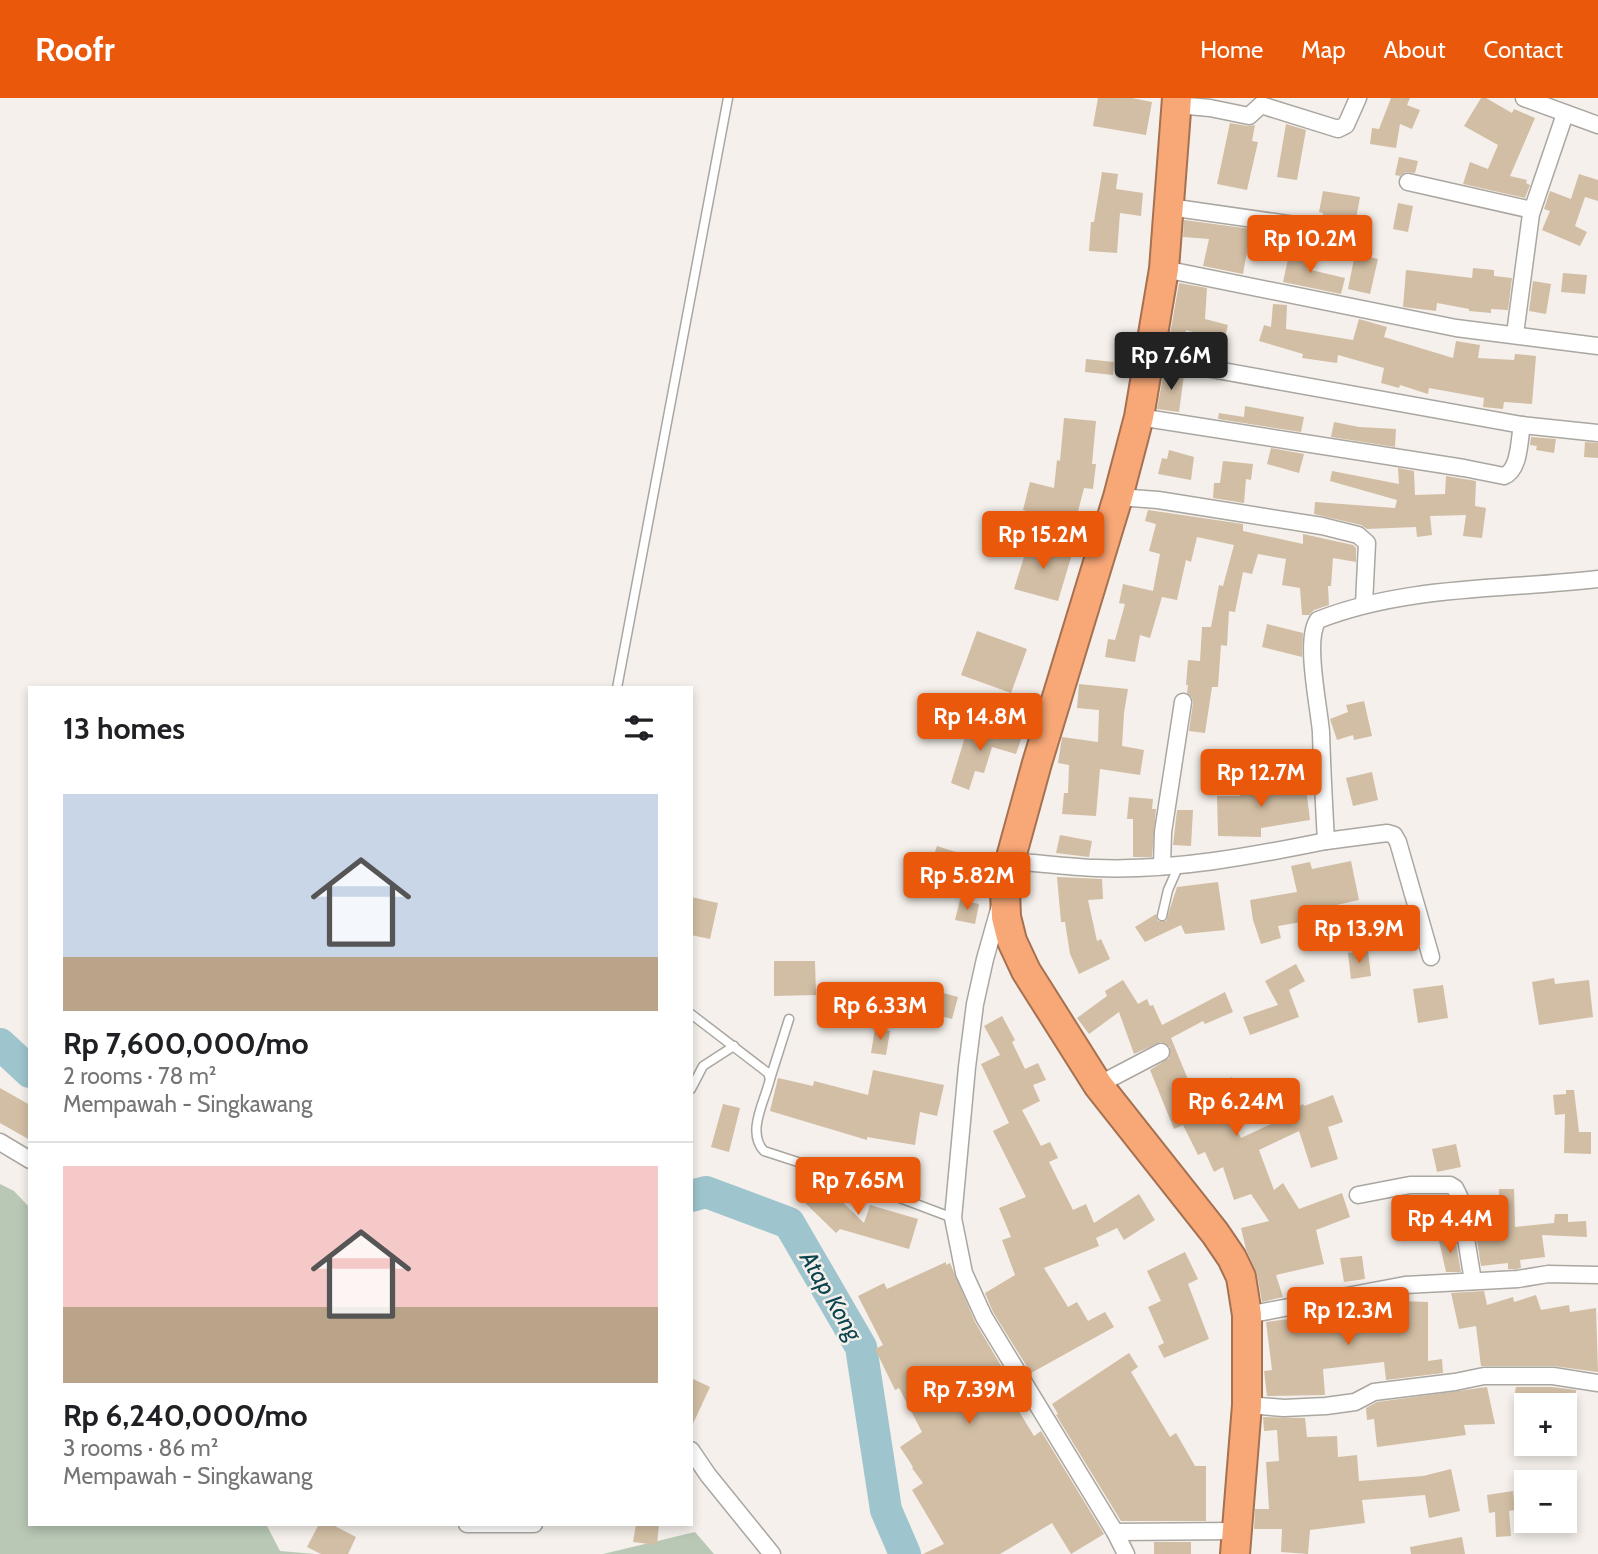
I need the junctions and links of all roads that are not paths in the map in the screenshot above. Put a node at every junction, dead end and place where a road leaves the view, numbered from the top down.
1 (728, 98) edge
2 (1358, 98) edge
3 (1524, 98) edge
4 (1177, 102) edge
5 (1565, 114) junction
6 (1598, 125) edge
7 (1408, 182) dead end
8 (1169, 207) junction
9 (1532, 210) junction
10 (1309, 227) dead end
11 (1164, 270) junction
12 (1515, 334) junction
13 (1598, 346) edge
14 (1150, 358) junction
15 (1139, 417) junction
16 (1522, 425) junction
17 (1598, 433) edge
18 (1118, 497) junction
19 (1598, 579) edge
20 (1364, 604) junction
21 (617, 686) edge
22 (1183, 702) dead end
23 (1326, 841) junction
24 (1010, 860) junction
25 (1179, 864) junction
26 (1162, 865) junction
27 (1005, 890) junction
28 (1162, 915) dead end
29 (1431, 957) dead end
30 (693, 1015) edge
31 (789, 1018) dead end
32 (734, 1046) junction
33 (1161, 1052) dead end
34 (770, 1079) junction
35 (693, 1085) edge
36 (1098, 1085) junction
37 (0, 1142) edge
38 (28, 1159) edge
39 (1357, 1195) dead end
40 (953, 1219) junction
41 (1598, 1275) edge
42 (1474, 1281) junction
43 (1247, 1315) junction
44 (1598, 1383) edge
45 (1247, 1405) junction
46 (693, 1456) edge
47 (699, 1476) edge
48 (1115, 1532) junction
49 (1236, 1542) edge
50 (772, 1554) edge
51 (1126, 1554) edge

1 - 21 lane
2 - 4 street
3 - 5 street
4 - 8 highway
5 - 6 street
5 - 9 street
7 - 9 street
8 - 10 street
8 - 11 highway
9 - 12 street
11 - 12 street
11 - 14 highway
12 - 13 street
14 - 15 highway
14 - 16 street
15 - 16 street
15 - 18 highway
16 - 17 street
18 - 20 street
18 - 24 highway
19 - 20 street
20 - 23 street
22 - 26 street
23 - 25 street
23 - 29 street
24 - 26 street
24 - 27 highway
25 - 26 street
25 - 28 lane
27 - 36 highway
27 - 40 street
30 - 32 lane
31 - 34 lane
32 - 34 lane
32 - 35 lane
33 - 36 street
34 - 40 lane
36 - 43 highway
37 - 38 street
39 - 42 street
40 - 48 street
41 - 42 street
42 - 43 street
43 - 45 highway
44 - 45 street
45 - 49 highway
46 - 47 street
47 - 50 street
48 - 49 street
48 - 51 street

